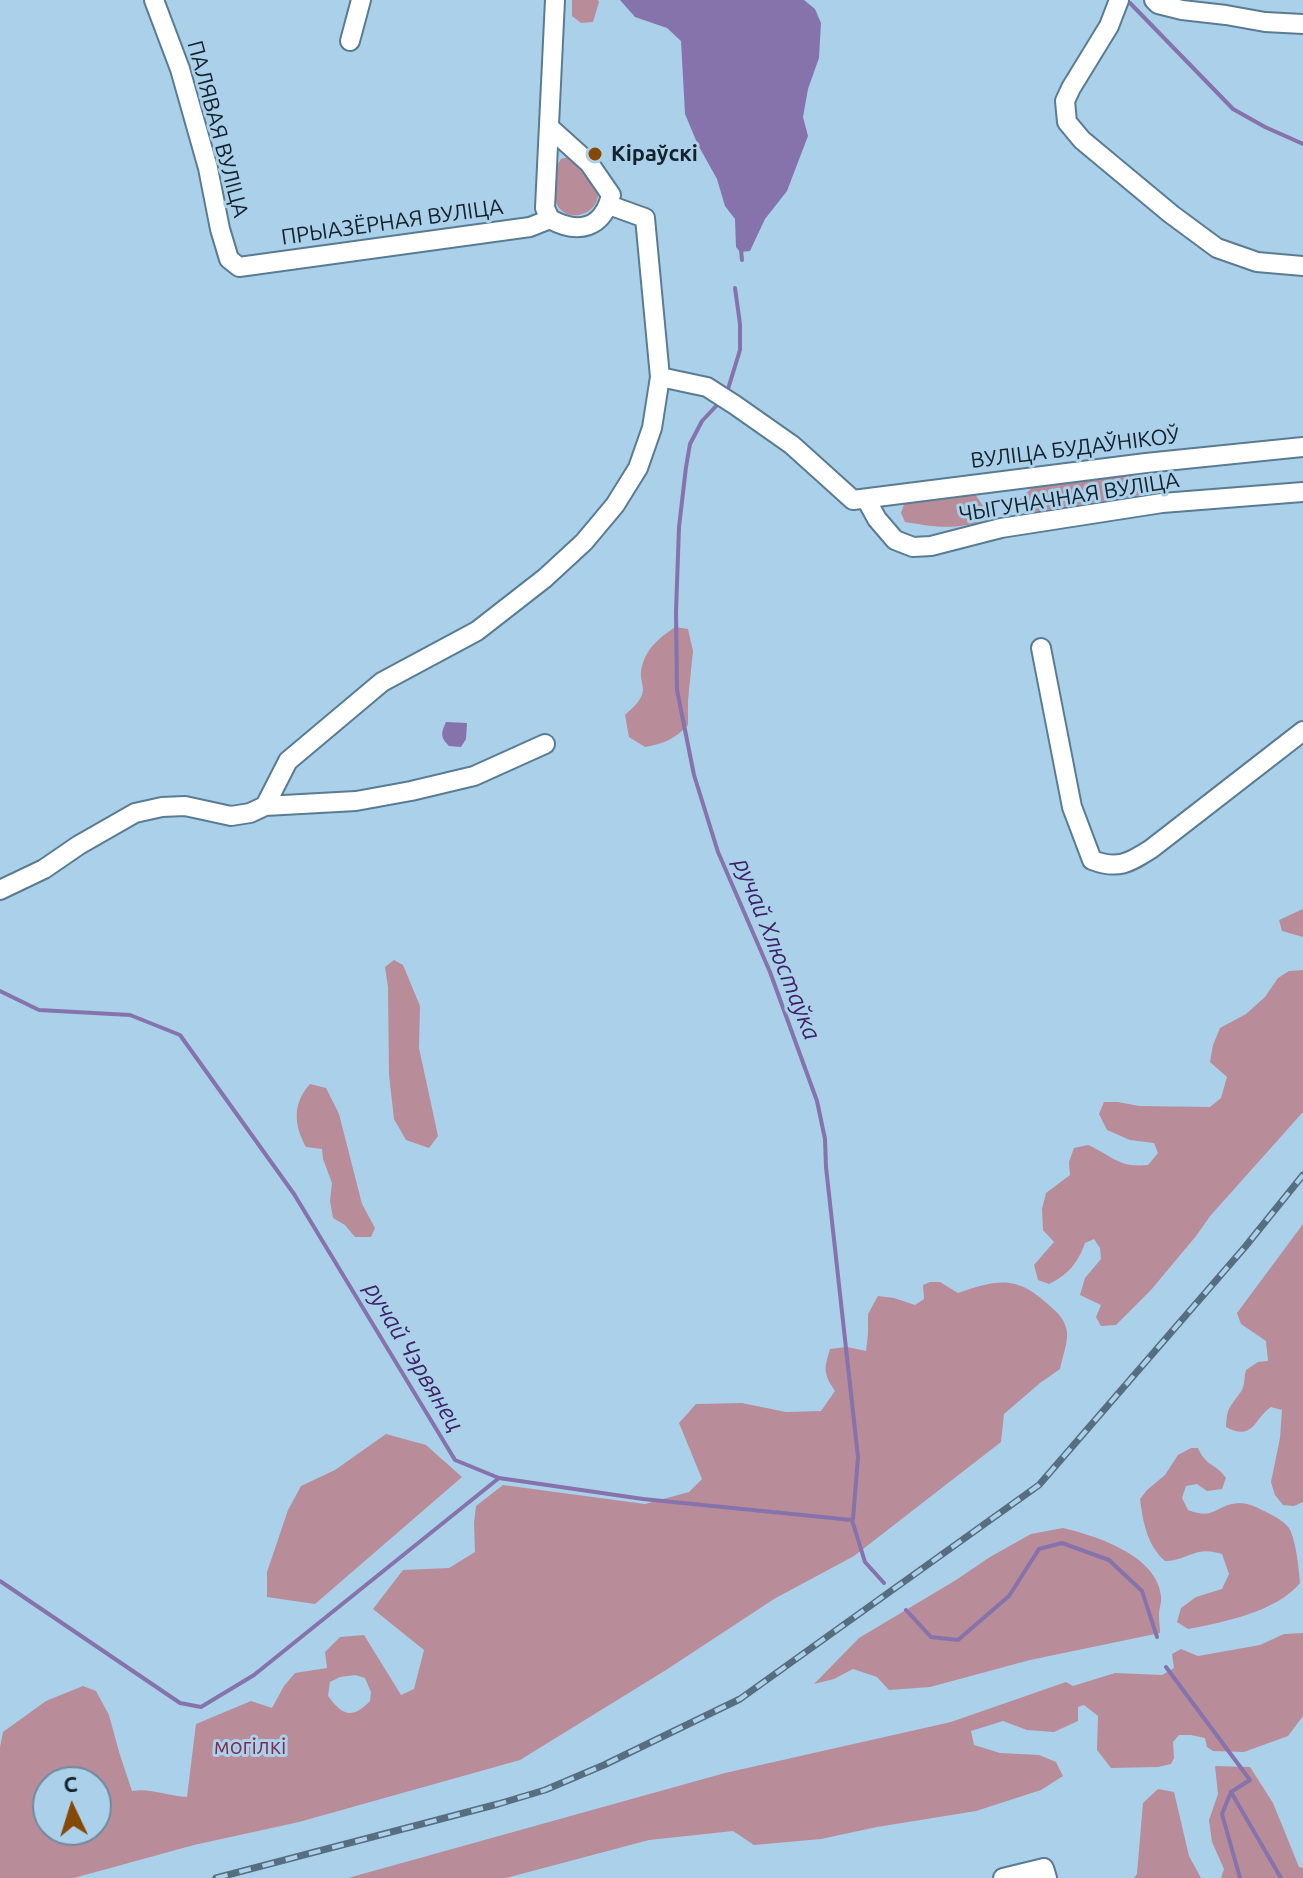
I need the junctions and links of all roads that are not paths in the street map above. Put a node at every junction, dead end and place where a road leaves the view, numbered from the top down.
1 (154, 0) edge
2 (361, 0) edge
3 (555, 0) edge
4 (1119, 0) edge
5 (1154, 0) edge
6 (1303, 24) edge
7 (350, 41) dead end
8 (549, 127) junction
9 (609, 205) junction
10 (550, 219) junction
11 (1303, 266) edge
12 (239, 267) joint
13 (660, 377) junction
14 (1303, 447) edge
15 (1303, 492) edge
16 (859, 500) junction
17 (1041, 648) dead end
18 (1303, 731) edge
19 (545, 744) dead end
20 (265, 806) junction
21 (0, 890) edge
22 (1046, 1873) edge
23 (1003, 1878) edge

1 - 12 street, ПАЛЯВАЯ ВУЛІЦА
2 - 7 street
3 - 8 street
4 - 11 street
5 - 6 street
8 - 9 street
8 - 10 street
9 - 10 street, ПРЫАЗЁРНАЯ ВУЛІЦА
9 - 13 street
10 - 12 street, ПРЫАЗЁРНАЯ ВУЛІЦА
13 - 16 street, ЧЫГУНАЧНАЯ ВУЛІЦА
13 - 20 street
14 - 16 street, ВУЛІЦА БУДАЎНІКОЎ
15 - 16 street, ЧЫГУНАЧНАЯ ВУЛІЦА
17 - 18 street
19 - 20 street
20 - 21 street
22 - 23 street

